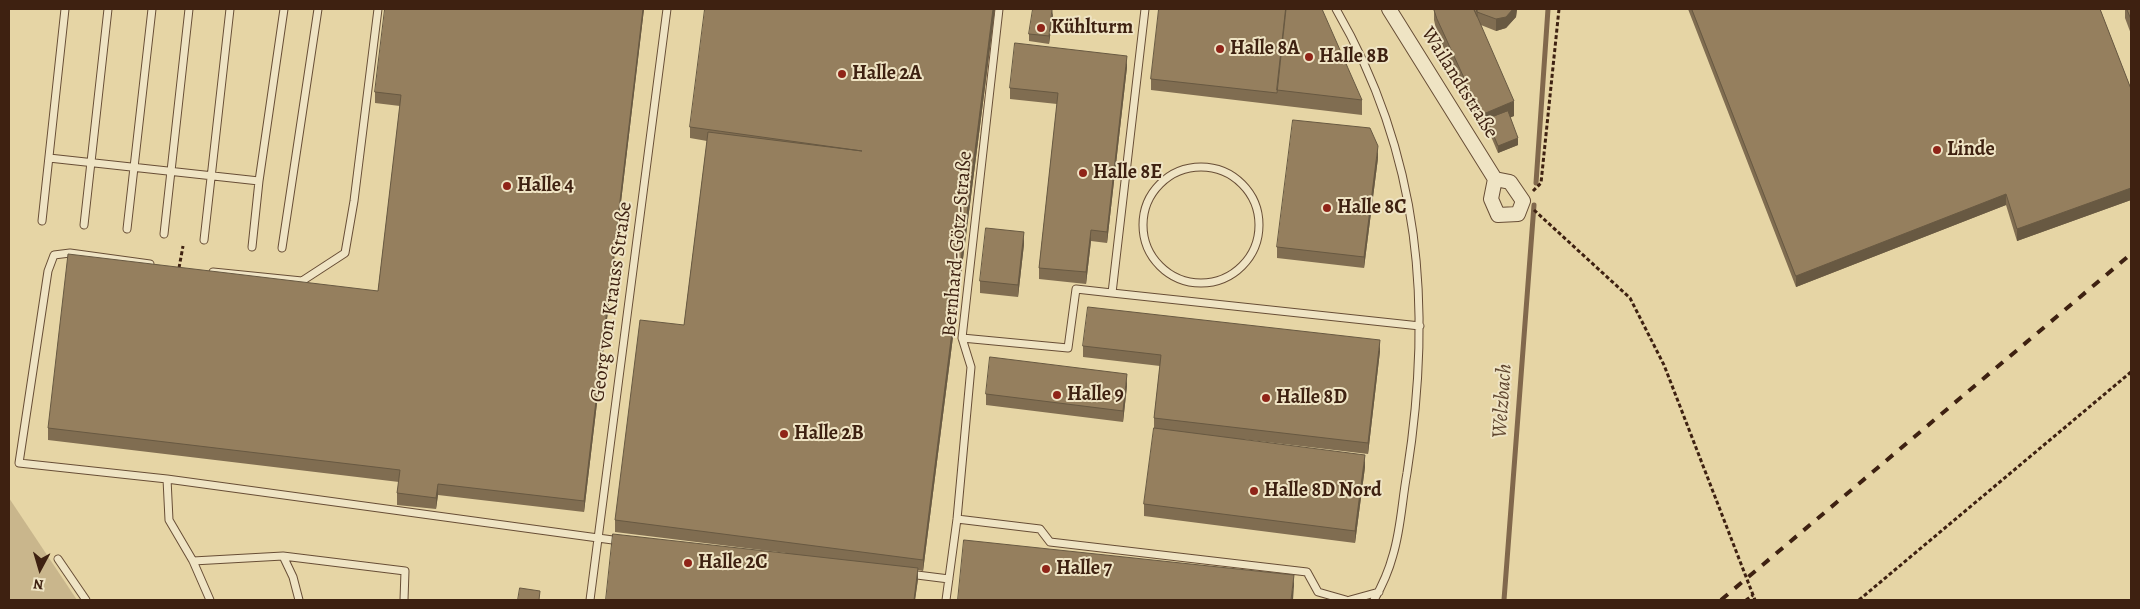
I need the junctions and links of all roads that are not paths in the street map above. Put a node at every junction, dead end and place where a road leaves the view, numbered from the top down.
1 (65, 9) edge
2 (108, 9) edge
3 (152, 9) edge
4 (189, 9) edge
5 (230, 9) edge
6 (284, 9) edge
7 (318, 9) edge
8 (378, 9) edge
9 (667, 9) edge
10 (999, 9) edge
11 (1145, 9) edge
12 (1336, 9) edge
13 (1389, 9) edge
14 (49, 158) junction
15 (91, 162) junction
16 (134, 167) junction
17 (171, 171) junction
18 (211, 176) junction
19 (1495, 179) junction
20 (259, 181) junction
21 (42, 221) dead end
22 (84, 225) dead end
23 (127, 229) dead end
24 (164, 234) dead end
25 (204, 240) dead end
26 (252, 247) dead end
27 (282, 248) dead end
28 (179, 268) edge
29 (208, 271) edge
30 (1196, 284) joint
31 (1112, 293) junction
32 (1420, 326) junction
33 (962, 338) junction
34 (167, 479) junction
35 (956, 519) junction
36 (597, 538) junction
37 (626, 541) edge
38 (282, 556) junction
39 (58, 559) dead end
40 (193, 561) junction
41 (900, 573) edge
42 (949, 579) junction
43 (1379, 592) junction
44 (86, 600) edge
45 (210, 600) edge
46 (299, 600) edge
47 (404, 600) edge
48 (590, 600) edge
49 (946, 600) edge
50 (1346, 600) edge
51 (1350, 600) edge
52 (1374, 600) edge

1 - 14 lane
2 - 15 lane
3 - 16 lane
4 - 17 lane
5 - 18 lane
6 - 20 lane
7 - 27 lane
8 - 29 lane
9 - 36 lane, Georg von Krauss Straße
10 - 33 lane, Bernhard-Götz-Straße
11 - 31 lane
12 - 32 lane
13 - 19 street, Wailandtstraße
14 - 15 lane
14 - 21 lane
15 - 16 lane
15 - 22 lane
16 - 17 lane
16 - 23 lane
17 - 18 lane
17 - 24 lane
18 - 20 lane
18 - 25 lane
19 - 19 street, Wailandtstraße
20 - 26 lane
28 - 34 lane
30 - 30 lane
31 - 32 lane
31 - 33 lane
32 - 43 lane
33 - 35 lane, Bernhard-Götz-Straße
34 - 36 lane
34 - 40 lane
35 - 42 lane, Bernhard-Götz-Straße
35 - 50 lane
36 - 37 lane
36 - 48 lane, Georg von Krauss Straße
38 - 40 lane
38 - 46 lane
38 - 47 lane
39 - 44 lane
40 - 45 lane
41 - 42 lane
42 - 49 lane, Bernhard-Götz-Straße
43 - 51 lane
43 - 52 lane

